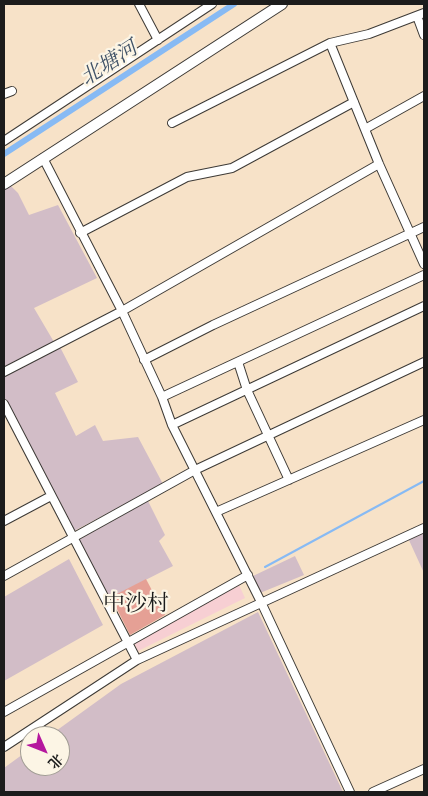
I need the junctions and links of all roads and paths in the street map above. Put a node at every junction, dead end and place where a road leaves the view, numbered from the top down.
1 (139, 4) edge
2 (212, 4) edge
3 (282, 4) edge
4 (420, 15) edge
5 (424, 35) edge
6 (158, 40) junction
7 (330, 43) junction
8 (424, 96) edge
9 (354, 102) junction
10 (172, 123) dead end
11 (365, 129) junction
12 (4, 141) edge
13 (43, 158) junction
14 (379, 164) junction
15 (4, 184) edge
16 (424, 227) edge
17 (80, 233) junction
18 (411, 234) junction
19 (424, 264) edge
20 (424, 275) edge
21 (424, 306) edge
22 (122, 311) junction
23 (144, 360) junction
24 (238, 362) junction
25 (424, 362) edge
26 (4, 372) edge
27 (247, 390) junction
28 (162, 397) junction
29 (4, 404) edge
30 (424, 420) edge
31 (172, 425) junction
32 (268, 436) junction
33 (195, 470) junction
34 (289, 480) junction
35 (51, 496) junction
36 (216, 512) junction
37 (4, 521) edge
38 (424, 528) edge
39 (73, 537) junction
40 (248, 575) junction
41 (4, 576) edge
42 (261, 602) junction
43 (128, 642) junction
44 (137, 660) junction
45 (4, 712) edge
46 (4, 747) edge
47 (424, 768) edge
48 (350, 792) edge
49 (373, 792) edge

1 - 6 street
2 - 6 street
3 - 13 main road
4 - 5 street
4 - 7 street
6 - 12 street
7 - 9 street
7 - 10 street
8 - 11 street
9 - 11 street
9 - 17 street
11 - 14 street
13 - 15 main road
13 - 17 street
14 - 18 street
14 - 22 street
16 - 18 street
17 - 22 street
18 - 19 street
18 - 23 street
20 - 24 street
21 - 27 street
22 - 23 street
22 - 26 street
23 - 28 street
24 - 27 street
24 - 28 street
25 - 32 street
27 - 31 street
27 - 32 street
28 - 31 street
29 - 35 street
30 - 34 street
31 - 33 street
32 - 33 street
32 - 34 street
33 - 36 street
33 - 39 street
34 - 36 street
35 - 37 street
35 - 39 street
36 - 40 street
38 - 42 street
39 - 41 street
39 - 43 street
40 - 42 street
40 - 43 street
42 - 44 street
42 - 48 street
43 - 44 street
43 - 45 street
44 - 46 street
47 - 49 street

